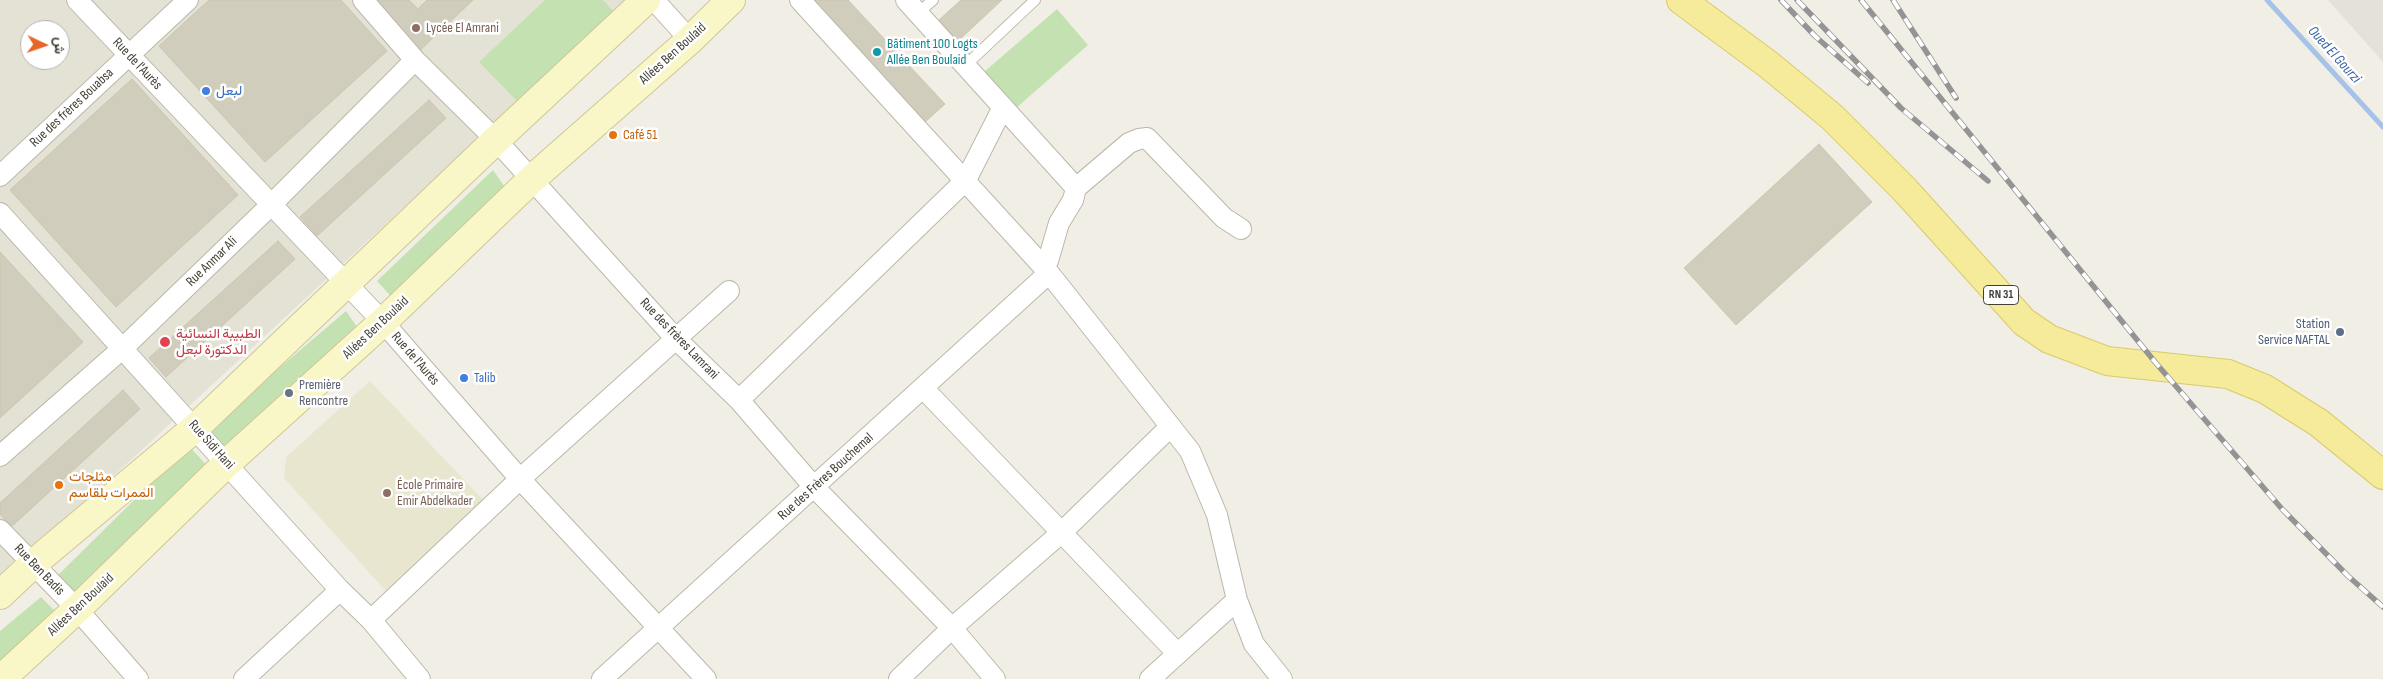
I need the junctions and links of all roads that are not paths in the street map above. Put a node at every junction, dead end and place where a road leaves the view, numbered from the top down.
1 (77, 0) edge
2 (188, 0) edge
3 (363, 0) edge
4 (646, 0) edge
5 (654, 0) edge
6 (731, 0) edge
7 (800, 0) edge
8 (1035, 0) edge
9 (1681, 0) edge
10 (919, 4) edge
11 (690, 40) junction
12 (129, 55) junction
13 (415, 60) junction
14 (966, 65) junction
15 (1003, 107) junction
16 (496, 140) junction
17 (0, 176) edge
18 (532, 179) junction
19 (966, 180) junction
20 (1076, 188) junction
21 (271, 205) junction
22 (0, 213) edge
23 (1242, 229) dead end
24 (1048, 267) junction
25 (346, 285) junction
26 (729, 291) dead end
27 (383, 322) junction
28 (676, 339) junction
29 (123, 348) junction
30 (923, 388) junction
31 (739, 400) junction
32 (1170, 427) junction
33 (195, 428) junction
34 (0, 456) edge
35 (227, 463) junction
36 (2383, 475) edge
37 (520, 479) junction
38 (814, 487) junction
39 (0, 530) edge
40 (1061, 533) junction
41 (34, 564) junction
42 (340, 590) junction
43 (0, 595) edge
44 (1237, 600) junction
45 (77, 610) junction
46 (370, 620) junction
47 (659, 627) junction
48 (952, 628) junction
49 (1177, 653) junction
50 (1, 679) edge
51 (138, 679) edge
52 (244, 679) edge
53 (420, 679) edge
54 (602, 679) edge
55 (706, 679) edge
56 (899, 679) edge
57 (994, 679) edge
58 (1150, 679) edge
59 (1282, 679) edge

1 - 12 street, Rue de l'Aurès
2 - 12 street, Rue des frères Bouabsa
3 - 13 street, Rue des frères Lamrani
4 - 16 main road
5 - 11 street
6 - 11 main road, Allées Ben Boulaid
7 - 19 street
8 - 14 lane
9 - 36 main road, RN 31
10 - 14 street
11 - 18 main road, Allées Ben Boulaid
12 - 17 street, Rue des frères Bouabsa
12 - 21 street, Rue de l'Aurès
13 - 16 street, Rue des frères Lamrani
13 - 21 street, Rue Anmar Ali
14 - 15 street
15 - 19 street
15 - 20 street
16 - 18 street, Rue des frères Lamrani
16 - 25 main road
18 - 27 main road, Allées Ben Boulaid
18 - 28 street, Rue des frères Lamrani
19 - 24 street
19 - 31 street
20 - 23 street
20 - 24 street
21 - 25 street, Rue de l'Aurès
21 - 29 street, Rue Anmar Ali
22 - 29 street, Rue Sidi Hani
24 - 30 street, Rue des Frères Bouchemal
24 - 32 street
25 - 27 street, Rue de l'Aurès
25 - 33 main road
26 - 28 street
27 - 35 main road, Allées Ben Boulaid
27 - 37 street, Rue de l'Aurès
28 - 31 street, Rue des frères Lamrani
28 - 37 street
29 - 33 street, Rue Sidi Hani
29 - 34 street, Rue Anmar Ali
30 - 38 street, Rue des Frères Bouchemal
30 - 40 street
31 - 38 street, Rue des frères Lamrani
32 - 40 street
32 - 44 street
33 - 35 street, Rue Sidi Hani
33 - 41 main road
35 - 42 street, Rue Sidi Hani
35 - 45 main road, Allées Ben Boulaid
37 - 46 street
37 - 47 street, Rue de l'Aurès
38 - 47 street, Rue des Frères Bouchemal
38 - 48 street, Rue des frères Lamrani
39 - 41 street, Rue Ben Badis
40 - 48 street
40 - 49 street
41 - 43 main road
41 - 45 street, Rue Ben Badis
42 - 46 street, Rue Sidi Hani
42 - 52 street
44 - 49 street
44 - 59 street
45 - 50 main road, Allées Ben Boulaid
45 - 51 street, Rue Ben Badis
46 - 53 street, Rue Sidi Hani
47 - 54 street, Rue des Frères Bouchemal
47 - 55 street, Rue de l'Aurès
48 - 56 street
48 - 57 street, Rue des frères Lamrani
49 - 58 street

